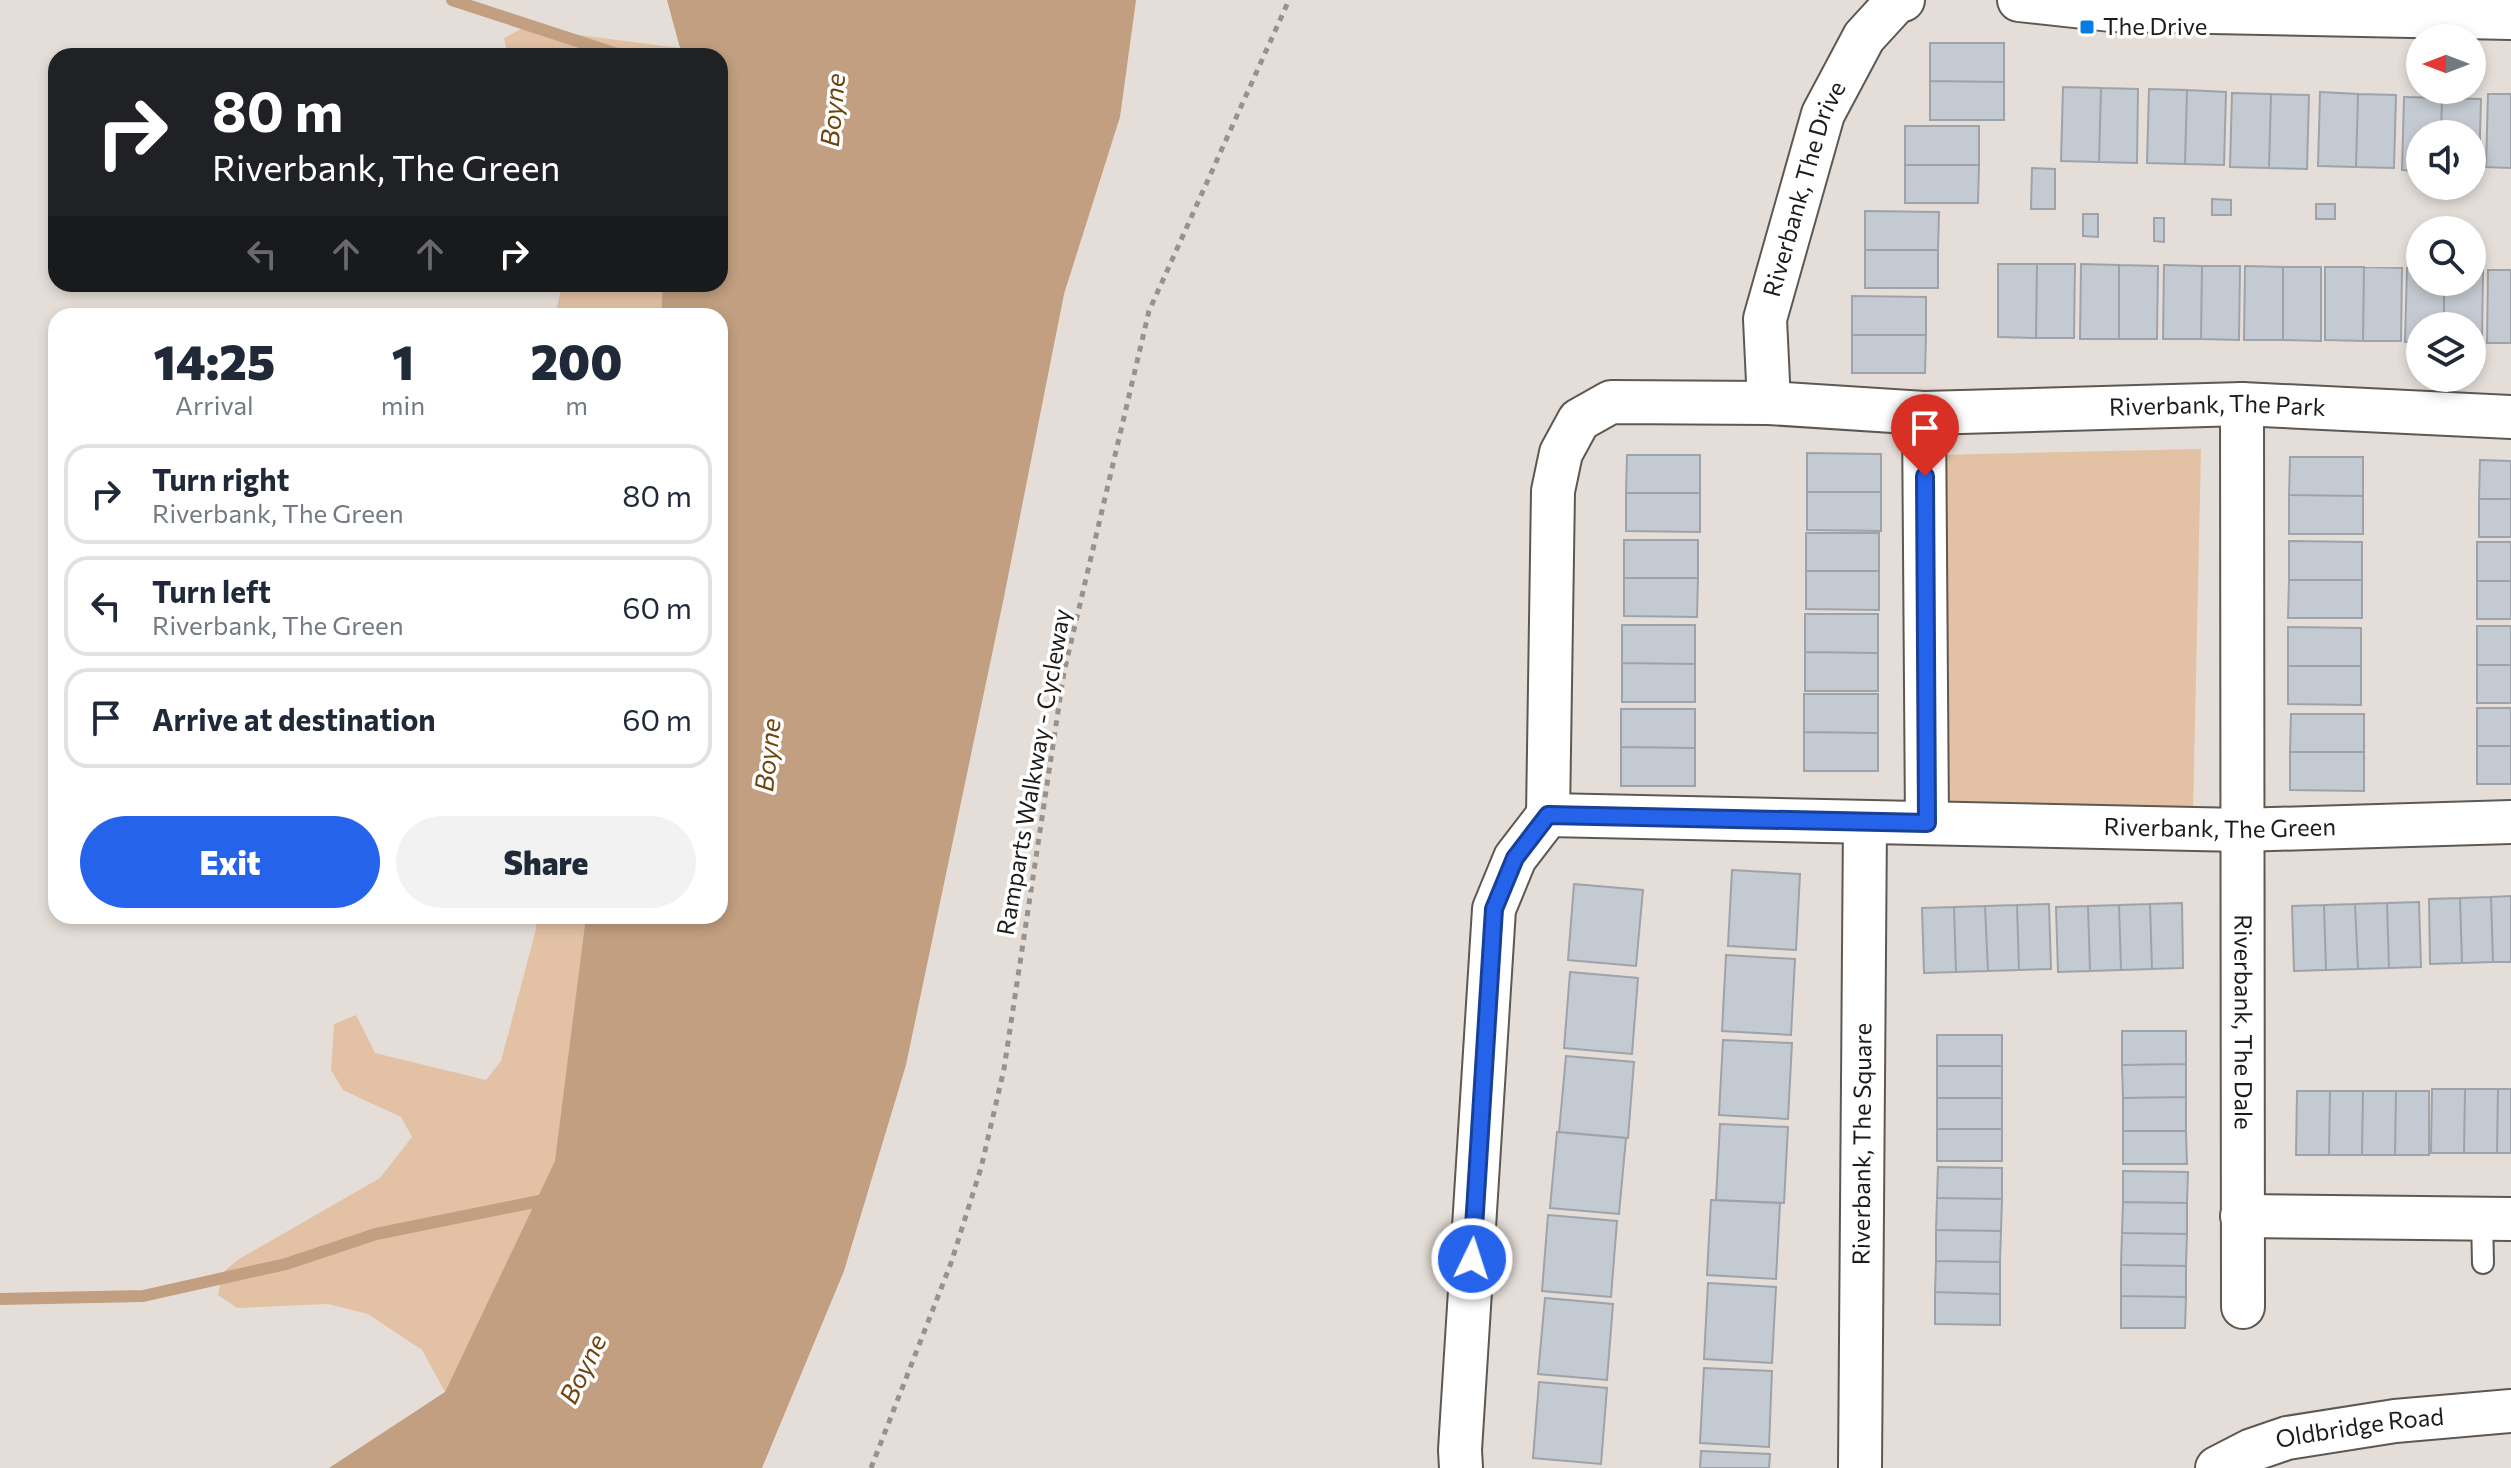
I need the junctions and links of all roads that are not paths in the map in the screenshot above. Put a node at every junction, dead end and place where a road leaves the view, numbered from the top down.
1 (1903, 0) edge
2 (2022, 0) edge
3 (2511, 18) edge
4 (1769, 403) junction
5 (2242, 404) junction
6 (1924, 413) junction
7 (2511, 417) edge
8 (1548, 815) junction
9 (1865, 822) junction
10 (2511, 822) edge
11 (1927, 823) junction
12 (2241, 830) junction
13 (2242, 1216) junction
14 (2496, 1218) edge
15 (2483, 1263) dead end
16 (2243, 1307) dead end
17 (2511, 1411) edge
18 (1461, 1468) edge
19 (1860, 1468) edge
20 (2217, 1468) edge

1 - 4 street, Riverbank, The Drive
2 - 3 street
4 - 6 street, Riverbank, The Park
4 - 8 street, Riverbank, The Park
5 - 6 street, Riverbank, The Park
5 - 7 street, Riverbank, The Park
5 - 12 street, Riverbank, The Dale
6 - 11 street
8 - 9 street, Riverbank, The Green
8 - 18 street
9 - 11 street, Riverbank, The Green
9 - 19 street, Riverbank, The Square
10 - 12 street, Riverbank, The Green
11 - 12 street, Riverbank, The Green
12 - 13 street, Riverbank, The Dale
13 - 14 street
13 - 16 street, Riverbank, The Dale
14 - 15 lane
17 - 20 street, Oldbridge Road

